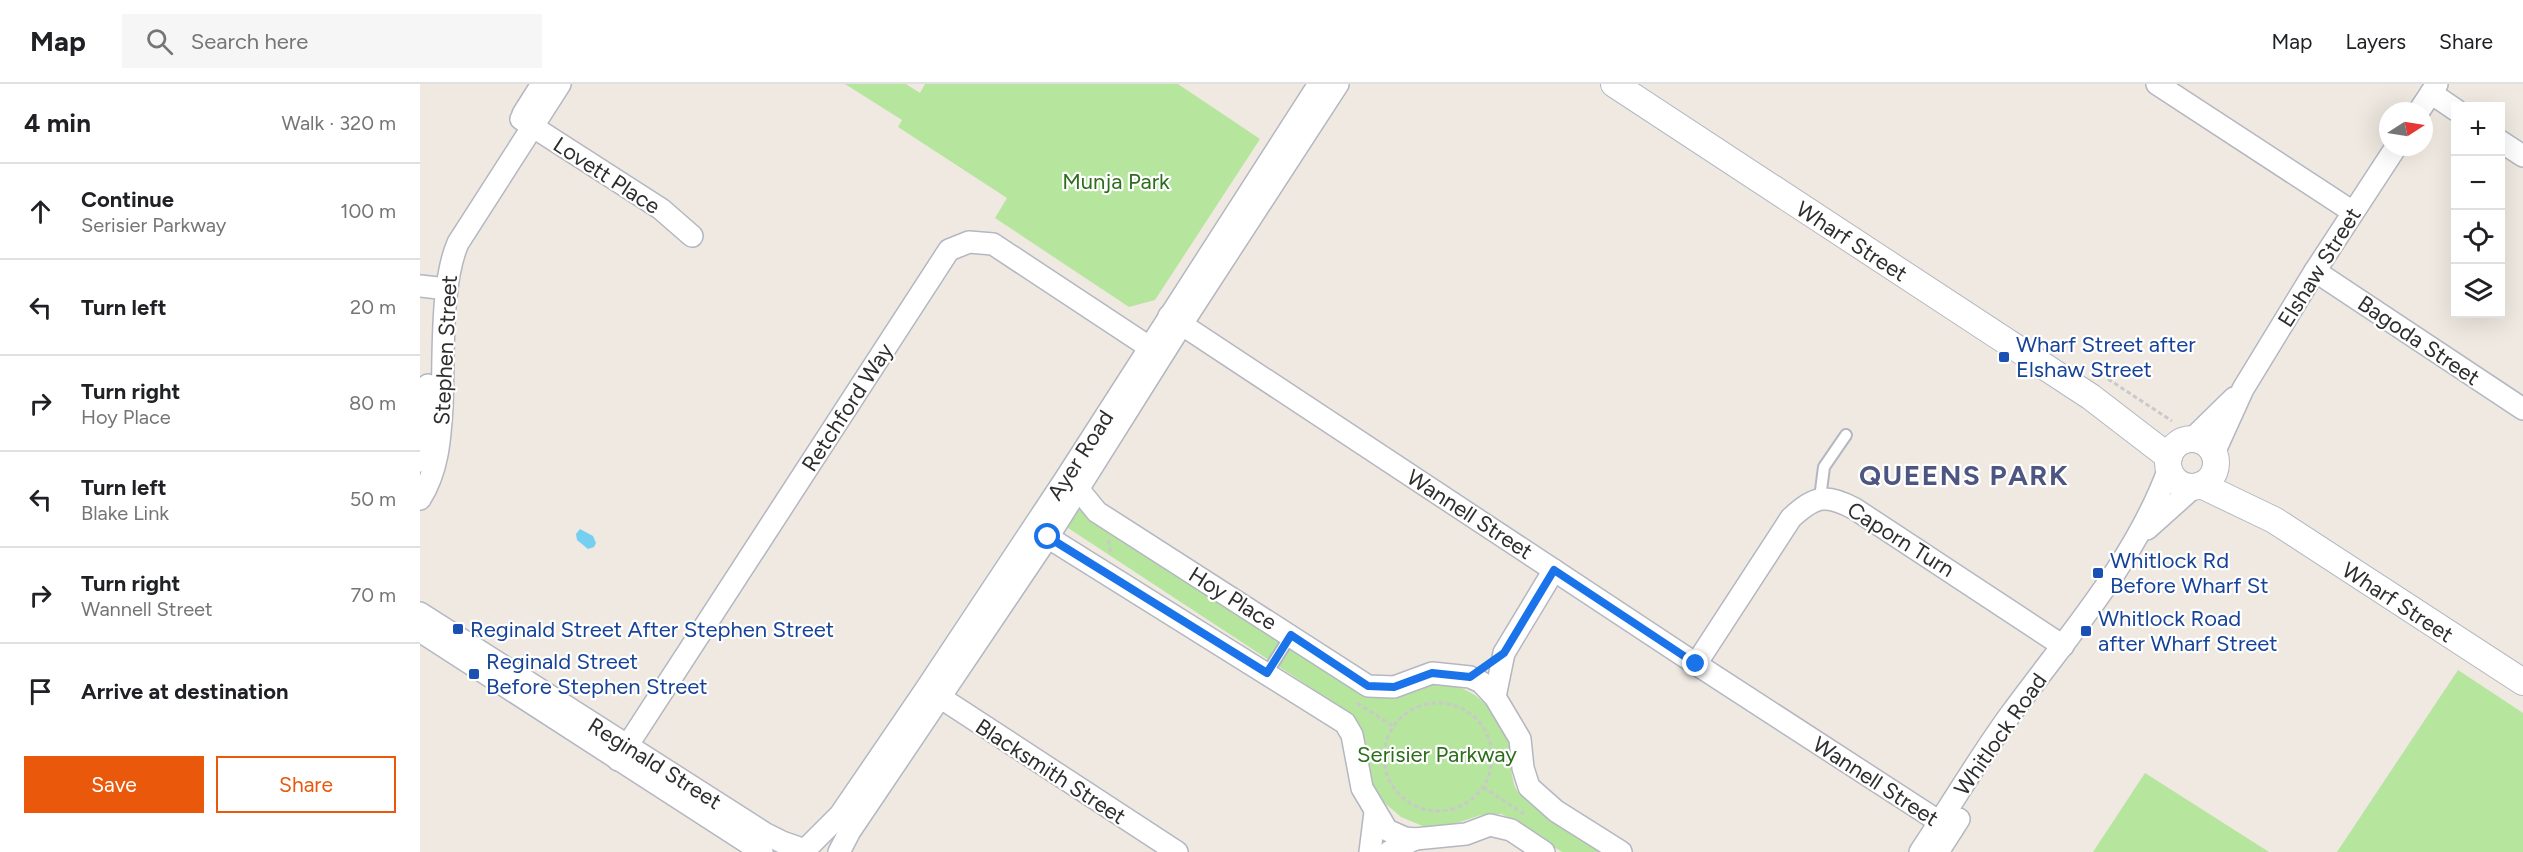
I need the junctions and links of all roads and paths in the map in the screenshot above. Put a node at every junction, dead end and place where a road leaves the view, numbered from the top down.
1 (542, 84) edge
2 (560, 84) edge
3 (1319, 84) edge
4 (1338, 84) edge
5 (1614, 84) edge
6 (2157, 84) edge
7 (2429, 96) edge
8 (2451, 107) edge
9 (526, 123) junction
10 (2505, 144) edge
11 (2390, 156) edge
12 (2523, 156) edge
13 (2353, 212) junction
14 (692, 236) dead end
15 (2315, 270) junction
16 (434, 288) edge
17 (1176, 320) junction
18 (1149, 347) junction
19 (2100, 388) junction
20 (2243, 389) junction
21 (2523, 409) edge
22 (1846, 435) dead end
23 (2177, 445) junction
24 (420, 461) edge
25 (2206, 473) junction
26 (1071, 485) junction
27 (1820, 498) junction
28 (420, 499) edge
29 (1041, 533) junction
30 (2137, 537) junction
31 (1554, 570) junction
32 (420, 613) edge
33 (420, 631) edge
34 (1291, 635) junction
35 (2063, 646) junction
36 (1504, 653) junction
37 (1696, 664) junction
38 (1267, 673) junction
39 (2523, 682) edge
40 (1482, 685) junction
41 (933, 694) junction
42 (623, 753) junction
43 (1483, 787) junction
44 (1532, 790) junction
45 (1517, 809) junction
46 (1375, 812) junction
47 (1526, 815) dead end
48 (1946, 826) junction
49 (1507, 829) junction
50 (1415, 839) junction
51 (803, 849) edge
52 (762, 852) edge
53 (830, 852) edge
54 (839, 852) edge
55 (1177, 852) edge
56 (1370, 852) edge
57 (1389, 852) edge
58 (1544, 852) edge
59 (1621, 852) edge
60 (1920, 852) edge
61 (1938, 852) edge

1 - 9 street, Stephen Street
2 - 9 street, Stephen Street
3 - 17 street, Ayer Road
4 - 17 street, Ayer Road
5 - 19 street, Wharf Street
6 - 13 street
7 - 8 street
9 - 14 street, Lovett Place
9 - 16 street, Stephen Street
10 - 12 street
11 - 13 street, Elshaw Street
13 - 15 street, Elshaw Street
15 - 20 street, Elshaw Street
15 - 21 street, Bagoda Street
16 - 24 street, Stephen Street
16 - 28 street, Stephen Street
17 - 18 street, Ayer Road
17 - 26 street, Ayer Road
17 - 31 street, Wannell Street
18 - 26 street, Ayer Road
18 - 42 street, Retchford Way
19 - 23 path
19 - 23 street, Wharf Street
20 - 23 street, Elshaw Street
20 - 25 street, Elshaw Street
22 - 27 lane
23 - 25 street
23 - 25 street
23 - 30 street, Whitlock Road
25 - 30 street, Whitlock Road
25 - 39 street, Wharf Street
26 - 29 street, Ayer Road
26 - 34 street, Hoy Place
27 - 35 street, Caporn Turn
27 - 37 street, Caporn Turn
29 - 38 street
29 - 41 street, Ayer Road
30 - 35 street, Whitlock Road
31 - 36 street
31 - 37 street, Wannell Street
32 - 42 street, Reginald Street
33 - 42 street, Reginald Street
34 - 38 lane
34 - 40 street, Hoy Place
35 - 48 street, Whitlock Road
36 - 40 street
36 - 40 street
37 - 48 street, Wannell Street
38 - 46 street
40 - 44 street
41 - 51 street, Ayer Road
41 - 54 street, Ayer Road
41 - 55 street, Blacksmith Street
42 - 51 street, Reginald Street
42 - 52 street, Reginald Street
43 - 43 path
43 - 45 path
44 - 45 path
44 - 59 street
45 - 47 path
45 - 49 path
46 - 50 street
46 - 56 street
48 - 60 street, Whitlock Road
48 - 61 street, Whitlock Road
49 - 50 street
49 - 58 street
50 - 57 street
51 - 53 street, Reginald Street

